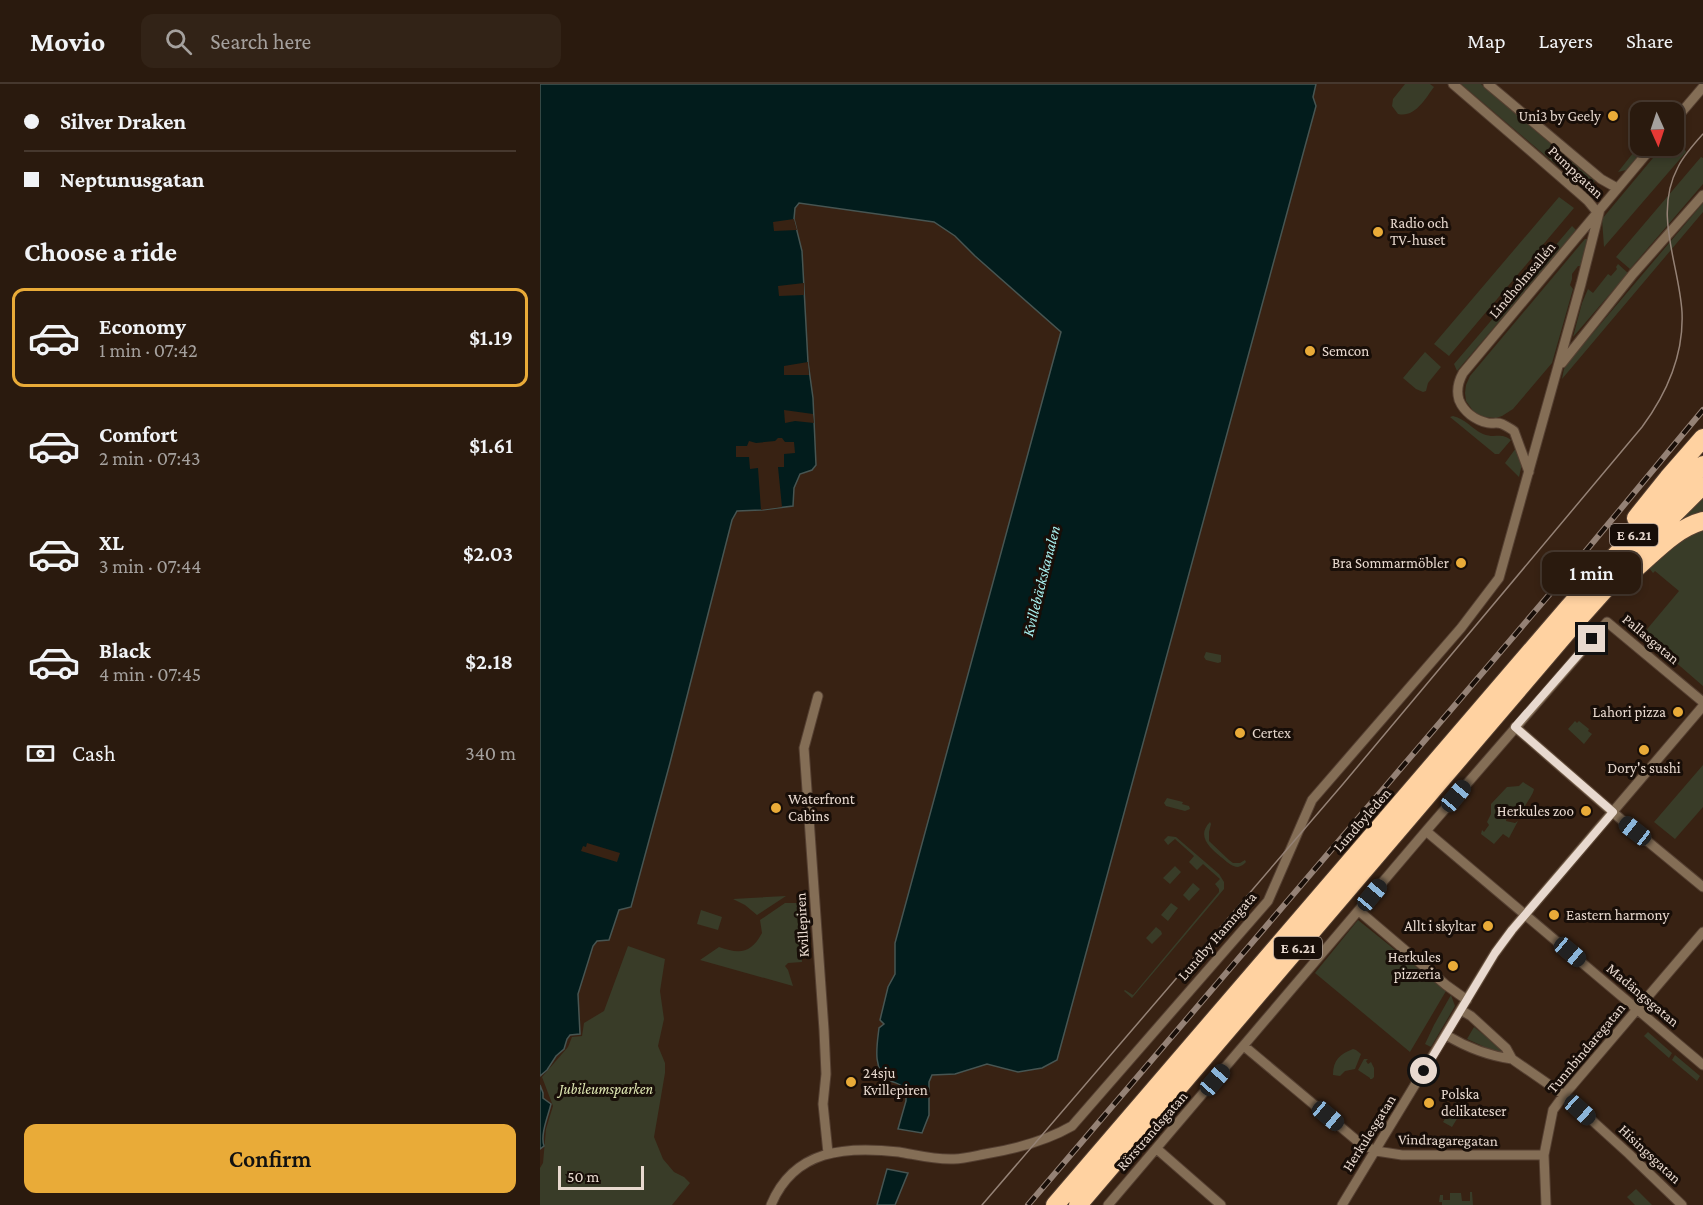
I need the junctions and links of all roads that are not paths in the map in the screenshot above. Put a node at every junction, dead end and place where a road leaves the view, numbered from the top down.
1 (1453, 84) edge
2 (1488, 84) edge
3 (1703, 87) edge
4 (1684, 109) edge
5 (1644, 156) edge
6 (1617, 188) junction
7 (1703, 195) edge
8 (1598, 211) junction
9 (1558, 367) junction
10 (1703, 438) edge
11 (1703, 465) edge
12 (1529, 472) junction
13 (1703, 485) edge
14 (1703, 521) edge
15 (1571, 616) junction
16 (1607, 622) joint
17 (818, 696) dead end
18 (1703, 702) edge
19 (1703, 706) edge
20 (1515, 727) junction
21 (1613, 812) junction
22 (1426, 831) junction
23 (1703, 887) edge
24 (1359, 911) junction
25 (1525, 914) junction
26 (1703, 932) edge
27 (1467, 1000) junction
28 (1461, 1010) junction
29 (1637, 1010) junction
30 (1446, 1035) junction
31 (1245, 1046) junction
32 (1512, 1059) junction
33 (1703, 1065) edge
34 (1563, 1095) junction
35 (1156, 1149) junction
36 (1376, 1150) junction
37 (828, 1153) junction
38 (1544, 1155) junction
39 (771, 1205) edge
40 (1055, 1205) edge
41 (1078, 1205) edge
42 (1108, 1205) edge
43 (1221, 1205) edge
44 (1342, 1205) edge
45 (1546, 1205) edge
46 (1682, 1205) edge

1 - 8 street, Pumpgatan
2 - 6 street, Pumpgatan
3 - 4 street
5 - 6 street, Lindholmsallén
6 - 8 street, Lindholmsallén
7 - 9 street
8 - 9 street
8 - 12 street, Lindholmsallén
9 - 12 street, Lundby Hamngata
10 - 15 highway
11 - 15 highway, Lundbyleden / E 6.21
12 - 37 street, Lundby Hamngata
13 - 15 highway, Lundbyleden / E 6.21
14 - 15 highway
15 - 40 highway, Lundbyleden / E 6.21
15 - 41 highway, Lundbyleden / E 6.21
16 - 18 street, Pallasgatan
16 - 20 street, Rörstrandsgatan
17 - 37 street, Kvillepiren
19 - 21 street, Herkulesgatan
20 - 21 street
20 - 22 street, Rörstrandsgatan
21 - 23 street
21 - 25 street, Herkulesgatan
22 - 24 street, Rörstrandsgatan
22 - 25 street, Madängsgatan
24 - 27 street
24 - 31 street, Rörstrandsgatan
25 - 27 street, Herkulesgatan
25 - 29 street, Madängsgatan
26 - 29 street, Tunnbindaregatan
27 - 28 street, Herkulesgatan
28 - 30 street, Herkulesgatan
28 - 32 street, Hisingsgatan
29 - 33 street, Madängsgatan
29 - 34 street, Tunnbindaregatan
30 - 32 street, Hisingsgatan
30 - 36 street, Herkulesgatan
31 - 35 street, Rörstrandsgatan
31 - 36 street, Vindragaregatan
32 - 34 street, Hisingsgatan
34 - 38 street, Tunnbindaregatan
34 - 46 street, Hisingsgatan
35 - 42 street, Rörstrandsgatan
35 - 43 street
36 - 38 street, Vindragaregatan
36 - 44 street, Herkulesgatan
37 - 39 street, Lundby Hamngata
38 - 45 street, Tunnbindaregatan

